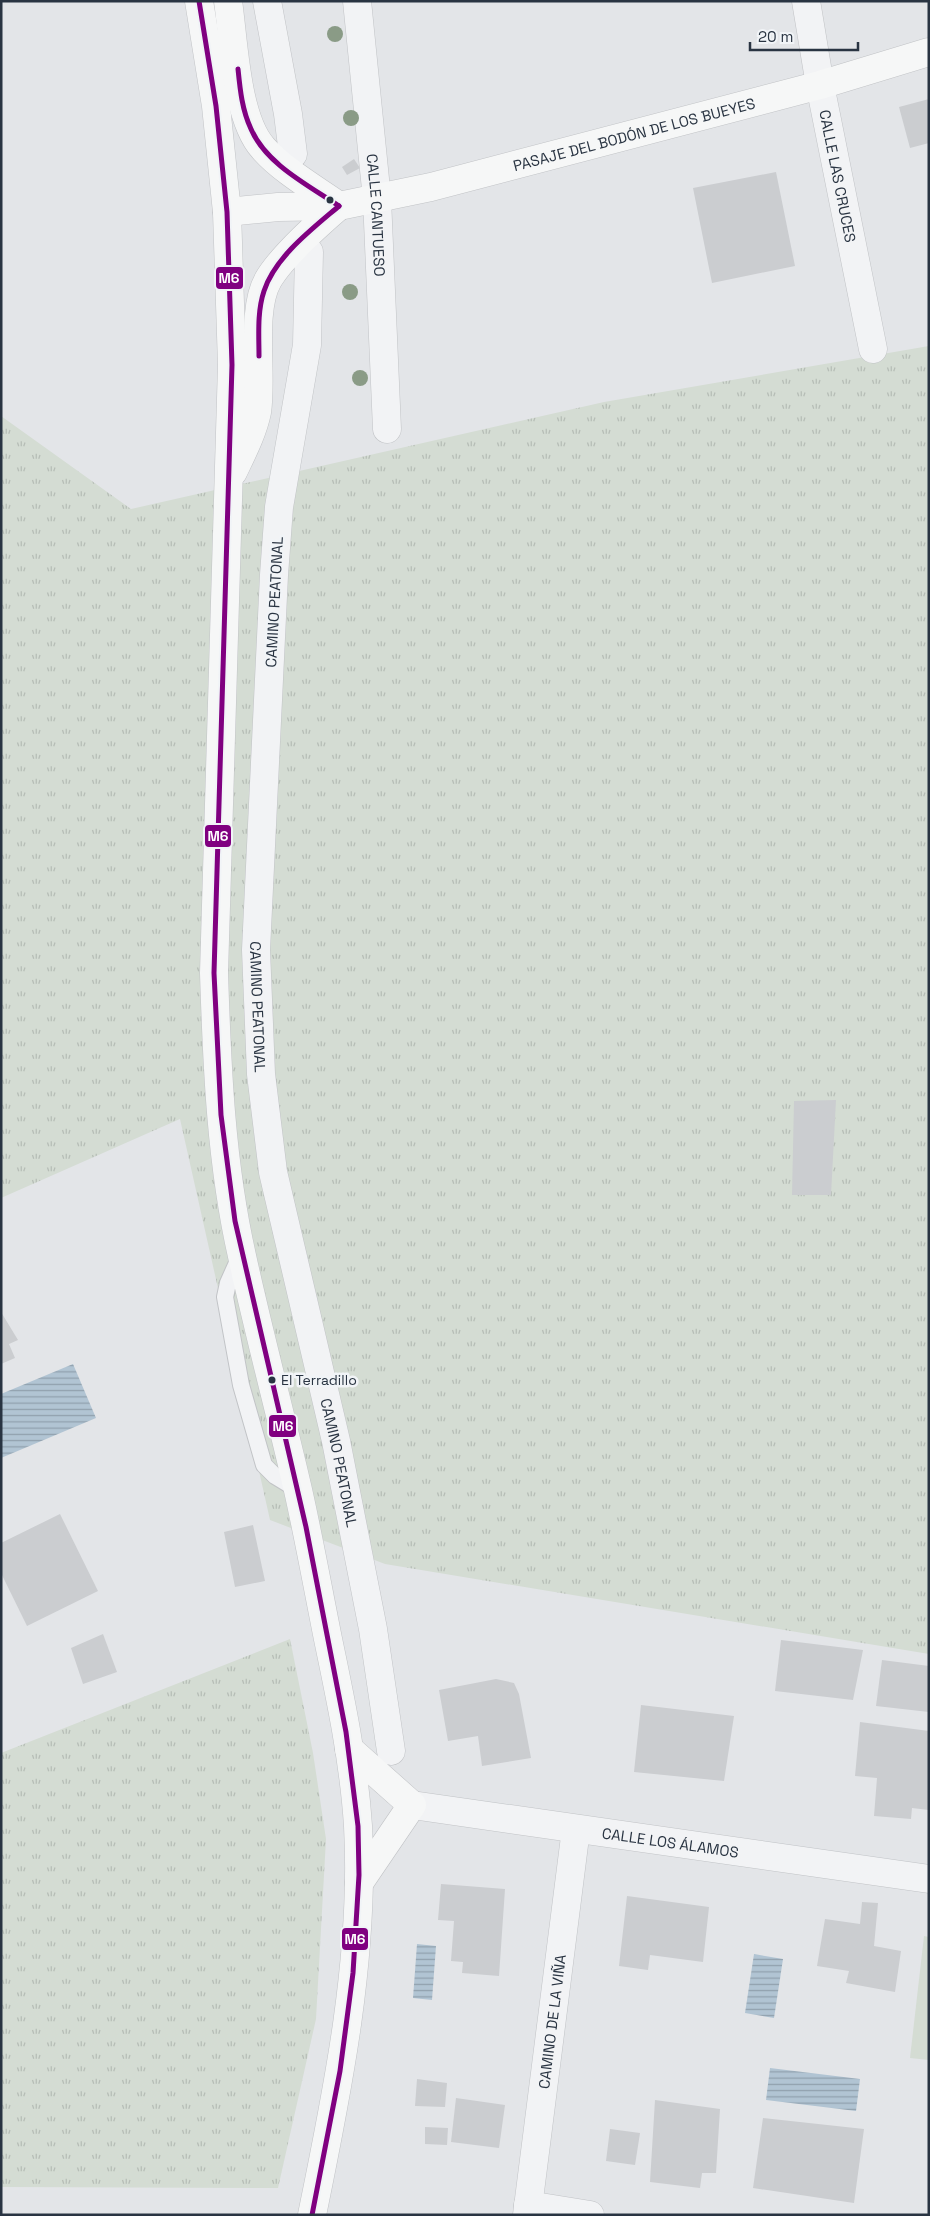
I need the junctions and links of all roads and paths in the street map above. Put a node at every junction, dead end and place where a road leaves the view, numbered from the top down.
1 (199, 1) edge
2 (228, 1) edge
3 (266, 1) edge
4 (357, 1) edge
5 (806, 1) edge
6 (929, 52) edge
7 (820, 84) junction
8 (293, 154) dead end
9 (377, 199) junction
10 (338, 206) junction
11 (227, 212) junction
12 (309, 252) dead end
13 (873, 349) dead end
14 (387, 429) dead end
15 (228, 484) junction
16 (350, 1749) junction
17 (391, 1751) dead end
18 (412, 1806) junction
19 (576, 1829) junction
20 (929, 1879) edge
21 (359, 1883) junction
22 (527, 2210) edge
23 (312, 2215) edge
24 (590, 2215) edge

1 - 11 street
2 - 10 street
3 - 8 street
4 - 9 street, CALLE CANTUESO
5 - 7 street, CALLE LAS CRUCES
6 - 7 street, PASAJE DEL BODÓN DE LOS BUEYES
7 - 9 street, PASAJE DEL BODÓN DE LOS BUEYES
7 - 13 street, CALLE LAS CRUCES
9 - 10 street, PASAJE DEL BODÓN DE LOS BUEYES
9 - 14 street, CALLE CANTUESO
10 - 11 street, PASAJE DEL BODÓN DE LOS BUEYES
10 - 15 street
11 - 15 street
12 - 17 street, CAMINO PEATONAL
15 - 16 street
16 - 18 street
16 - 21 street
18 - 19 street, CALLE LOS ÁLAMOS
18 - 21 street
19 - 20 street, CALLE LOS ÁLAMOS
19 - 22 street, CAMINO DE LA VIÑA
21 - 23 street
22 - 24 street

